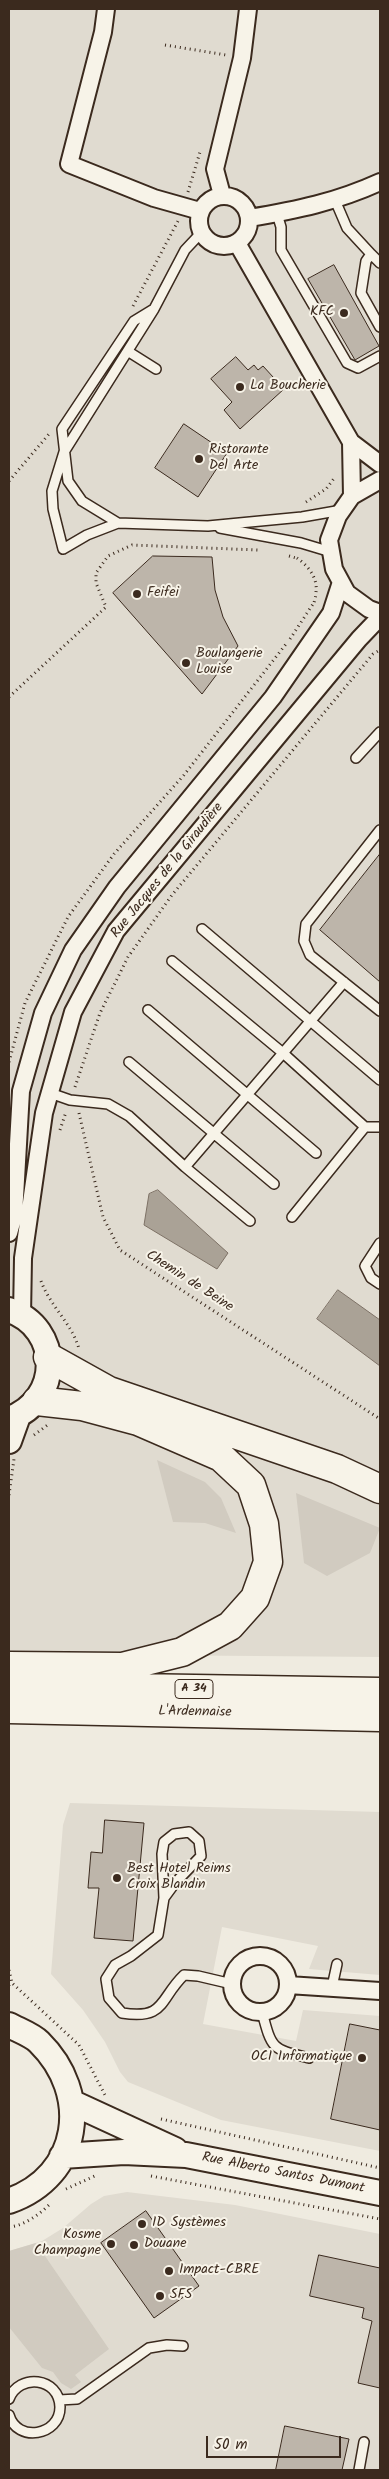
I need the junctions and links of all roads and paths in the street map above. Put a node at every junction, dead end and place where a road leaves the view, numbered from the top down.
1 (106, 9) edge
2 (248, 9) edge
3 (165, 45) dead end
4 (227, 56) dead end
5 (380, 182) edge
6 (222, 195) junction
7 (335, 200) junction
8 (200, 211) junction
9 (277, 214) junction
10 (249, 218) junction
11 (202, 233) junction
12 (237, 243) junction
13 (371, 254) junction
14 (380, 263) edge
15 (154, 309) junction
16 (380, 327) edge
17 (128, 352) junction
18 (380, 356) edge
19 (156, 369) dead end
20 (351, 442) junction
21 (64, 452) junction
22 (380, 464) edge
23 (380, 480) edge
24 (352, 496) junction
25 (342, 510) junction
26 (118, 523) junction
27 (208, 526) junction
28 (262, 550) dead end
29 (331, 552) junction
30 (280, 553) dead end
31 (296, 558) dead end
32 (341, 582) junction
33 (380, 613) edge
34 (380, 617) edge
35 (9, 697) edge
36 (380, 732) edge
37 (356, 758) dead end
38 (380, 830) edge
39 (202, 929) dead end
40 (172, 961) dead end
41 (344, 982) junction
42 (148, 1010) dead end
43 (380, 1011) edge
44 (310, 1021) junction
45 (283, 1053) junction
46 (129, 1062) dead end
47 (380, 1080) edge
48 (50, 1093) junction
49 (247, 1094) junction
50 (70, 1100) junction
51 (365, 1127) junction
52 (380, 1127) edge
53 (214, 1134) junction
54 (316, 1153) dead end
55 (185, 1167) junction
56 (274, 1184) dead end
57 (292, 1217) dead end
58 (250, 1221) dead end
59 (9, 1234) edge
60 (380, 1243) edge
61 (380, 1284) edge
62 (15, 1313) edge
63 (48, 1357) junction
64 (21, 1412) edge
65 (380, 1419) edge
66 (9, 1441) edge
67 (380, 1489) edge
68 (9, 1666) edge
69 (9, 1686) edge
70 (380, 1692) edge
71 (9, 1710) edge
72 (73, 1710) junction
73 (380, 1717) edge
74 (9, 1725) edge
75 (164, 1898) junction
76 (337, 1964) dead end
77 (9, 1970) edge
78 (232, 1984) junction
79 (288, 1985) junction
80 (332, 1988) junction
81 (10, 1991) edge
82 (380, 1991) edge
83 (262, 2012) junction
84 (14, 2028) edge
85 (309, 2058) dead end
86 (113, 2099) dead end
87 (73, 2104) junction
88 (155, 2118) dead end
89 (186, 2155) junction
90 (62, 2156) junction
91 (380, 2168) edge
92 (141, 2174) dead end
93 (106, 2175) dead end
94 (380, 2193) edge
95 (60, 2195) dead end
96 (54, 2200) dead end
97 (9, 2201) edge
98 (380, 2220) edge
99 (9, 2227) edge
100 (183, 2346) dead end
101 (9, 2399) edge
102 (59, 2400) junction
103 (9, 2415) edge
104 (364, 2442) dead end
105 (359, 2470) edge

1 - 8 street
2 - 6 street
3 - 4 path
5 - 7 street
6 - 8 street
6 - 10 street
7 - 9 street
7 - 13 lane
8 - 11 street
9 - 10 street
9 - 18 lane
10 - 12 street
11 - 12 street
11 - 15 lane
12 - 20 street
13 - 14 lane
13 - 16 lane
15 - 17 lane
15 - 21 lane
17 - 19 lane
17 - 21 lane
20 - 22 street
20 - 24 street
21 - 26 lane
21 - 26 lane
23 - 24 street
24 - 25 street
25 - 27 lane
25 - 29 street
26 - 27 lane
27 - 29 lane
28 - 35 path
29 - 32 street
30 - 31 path
32 - 33 street
32 - 59 street, Rue Jacques de la Giraudière
34 - 48 street, Rue Jacques de la Giraudière
36 - 37 lane
38 - 41 lane
39 - 44 lane
40 - 45 lane
41 - 43 lane
41 - 44 lane
42 - 49 lane
44 - 45 lane
44 - 47 lane
45 - 49 lane
45 - 51 lane
46 - 53 lane
48 - 50 lane
48 - 62 street, Rue Jacques de la Giraudière
49 - 53 lane
49 - 54 lane
50 - 55 lane
50 - 65 path, Chemin de Beine
51 - 52 lane
51 - 57 lane
53 - 55 lane
53 - 56 lane
55 - 58 lane
60 - 61 lane
62 - 63 street
63 - 64 street
63 - 67 highway
64 - 66 street
64 - 68 highway
69 - 70 highway, L'Ardennaise / A 34
71 - 72 highway, L'Ardennaise / A 34
72 - 73 highway, L'Ardennaise / A 34
72 - 74 highway
75 - 75 lane
75 - 78 lane
76 - 80 lane
77 - 81 path
78 - 79 street
78 - 83 street
79 - 80 street
79 - 83 street
80 - 82 street
81 - 84 street
81 - 86 path
83 - 85 lane
84 - 87 street
87 - 89 street
87 - 90 street
88 - 91 path
89 - 90 street
89 - 94 street, Rue Alberto Santos Dumont
90 - 97 street
92 - 98 path
93 - 95 path
96 - 99 path
100 - 102 lane
101 - 102 lane
102 - 103 lane
104 - 105 lane

